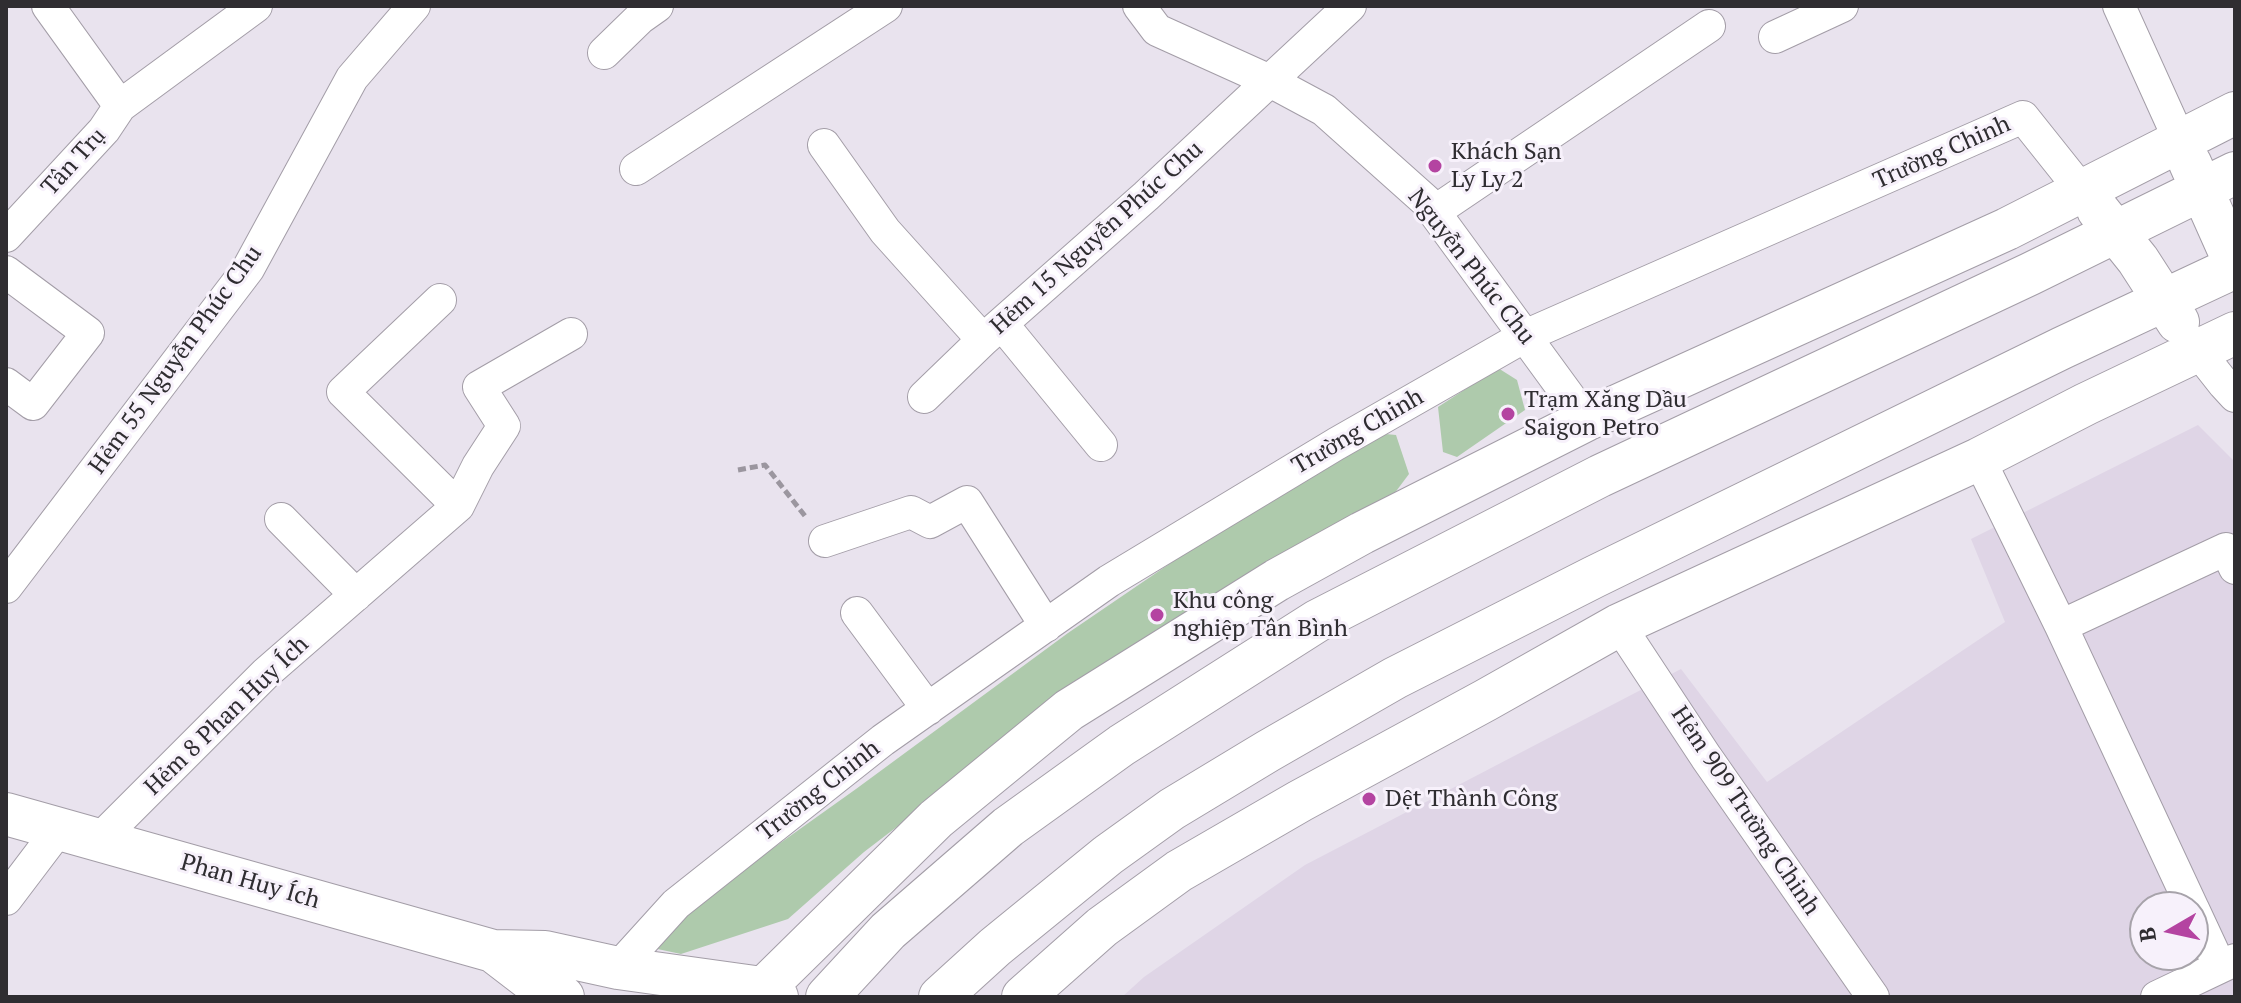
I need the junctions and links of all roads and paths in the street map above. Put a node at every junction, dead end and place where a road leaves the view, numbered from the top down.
1 (48, 6) edge
2 (256, 6) edge
3 (414, 6) edge
4 (657, 6) edge
5 (886, 6) edge
6 (1139, 6) edge
7 (1350, 6) edge
8 (1842, 6) edge
9 (2119, 6) edge
10 (1709, 26) dead end
11 (1775, 37) dead end
12 (604, 53) dead end
13 (1270, 81) junction
14 (120, 106) junction
15 (2235, 113) edge
16 (2180, 141) junction
17 (824, 145) dead end
18 (636, 169) dead end
19 (2218, 181) edge
20 (2082, 191) junction
21 (1434, 212) junction
22 (2115, 232) junction
23 (6, 236) edge
24 (2235, 266) edge
25 (6, 272) edge
26 (440, 300) dead end
27 (2164, 300) junction
28 (992, 332) junction
29 (2235, 333) edge
30 (571, 334) dead end
31 (1525, 336) junction
32 (2198, 351) junction
33 (6, 384) edge
34 (2235, 396) edge
35 (924, 397) dead end
36 (1586, 420) junction
37 (1101, 445) dead end
38 (1979, 459) junction
39 (738, 470) dead end
40 (458, 506) junction
41 (281, 519) dead end
42 (825, 541) joint
43 (2235, 568) edge
44 (6, 587) edge
45 (356, 595) junction
46 (857, 613) dead end
47 (1619, 625) junction
48 (1046, 626) junction
49 (2061, 626) junction
50 (928, 709) junction
51 (6, 814) edge
52 (59, 829) junction
53 (100, 839) junction
54 (2184, 891) edge
55 (6, 899) edge
56 (2209, 935) edge
57 (493, 951) junction
58 (2227, 964) edge
59 (618, 968) junction
60 (765, 994) edge
61 (563, 997) edge
62 (827, 997) edge
63 (940, 997) edge
64 (1023, 997) edge
65 (1873, 997) edge
66 (2157, 997) edge

1 - 14 street, Tân Trụ
2 - 14 street
3 - 44 street, Hẻm 55 Nguyễn Phúc Chu
4 - 12 street
5 - 18 street
6 - 13 street, Nguyễn Phúc Chu
7 - 13 street, Hẻm 15 Nguyễn Phúc Chu
8 - 11 street
9 - 16 street
10 - 21 street
13 - 21 street, Nguyễn Phúc Chu
13 - 28 street, Hẻm 15 Nguyễn Phúc Chu
14 - 23 street, Tân Trụ
15 - 16 main road
16 - 19 main road
16 - 20 main road
17 - 28 street
19 - 22 main road
19 - 24 main road
20 - 22 main road
20 - 31 street, Trường Chinh
20 - 36 main road
21 - 31 street, Nguyễn Phúc Chu
22 - 27 main road
22 - 62 main road
24 - 27 main road
25 - 33 street
26 - 40 street
27 - 32 main road
27 - 63 main road
28 - 35 street, Hẻm 15 Nguyễn Phúc Chu
28 - 37 street
29 - 32 main road
30 - 40 street
31 - 36 street, Nguyễn Phúc Chu
31 - 48 street, Trường Chinh
32 - 34 street
32 - 38 main road
36 - 60 main road
38 - 47 main road
38 - 49 street
39 - 42 path
40 - 45 street, Hẻm 8 Phan Huy Ích
41 - 45 street
42 - 48 street
43 - 49 street
45 - 53 street, Hẻm 8 Phan Huy Ích
46 - 50 street
47 - 64 main road
47 - 65 street, Hẻm 909 Trường Chinh
48 - 50 street, Trường Chinh
49 - 54 street
50 - 59 street, Trường Chinh
51 - 52 main road, Phan Huy Ích
52 - 53 main road, Phan Huy Ích
52 - 55 street
53 - 57 main road, Phan Huy Ích
56 - 58 street
57 - 59 main road
57 - 61 main road
58 - 66 street
59 - 60 main road

